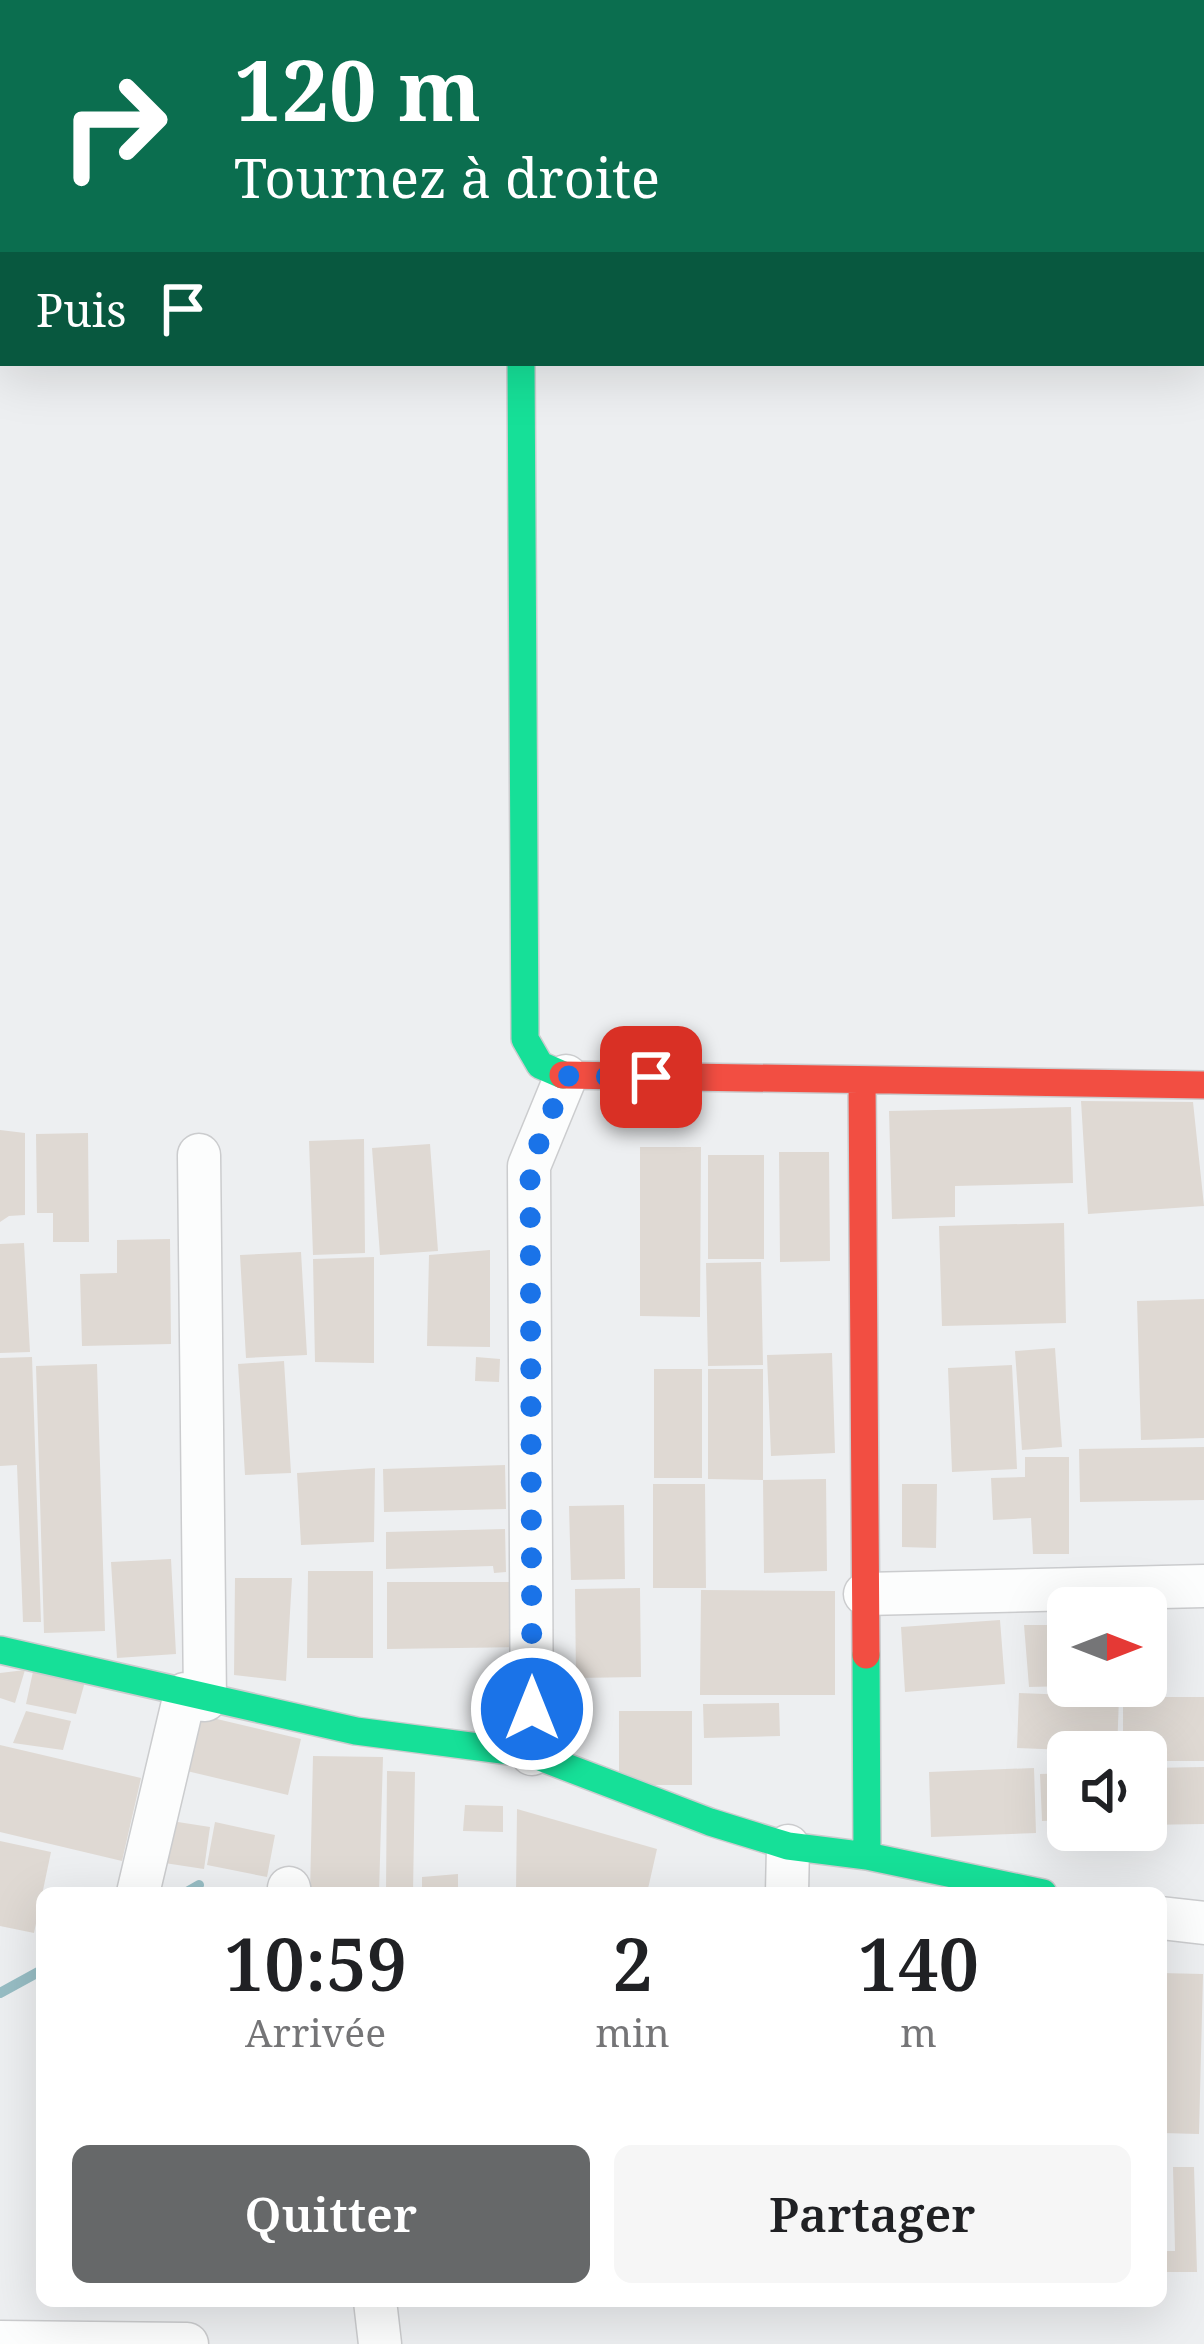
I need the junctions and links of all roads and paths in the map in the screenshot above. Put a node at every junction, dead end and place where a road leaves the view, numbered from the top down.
1 (520, 366) edge
2 (566, 1076) junction
3 (862, 1080) junction
4 (1204, 1085) edge
5 (200, 1155) dead end
6 (1204, 1586) edge
7 (866, 1594) junction
8 (0, 1650) edge
9 (195, 1697) junction
10 (532, 1754) junction
11 (788, 1846) junction
12 (867, 1856) junction
13 (140, 1887) edge
14 (787, 1887) edge
15 (1014, 1887) edge
16 (1167, 1919) edge
17 (1204, 1923) edge
18 (376, 2307) edge
19 (0, 2342) edge
20 (187, 2344) edge
21 (380, 2344) edge

1 - 2 street
2 - 3 street
2 - 10 street
3 - 4 street
3 - 7 street
5 - 9 street
6 - 7 street
7 - 12 street
8 - 9 street
9 - 10 street
9 - 13 street
10 - 11 street
11 - 12 street
11 - 14 street
12 - 15 street
16 - 17 street
18 - 21 street
19 - 20 street

